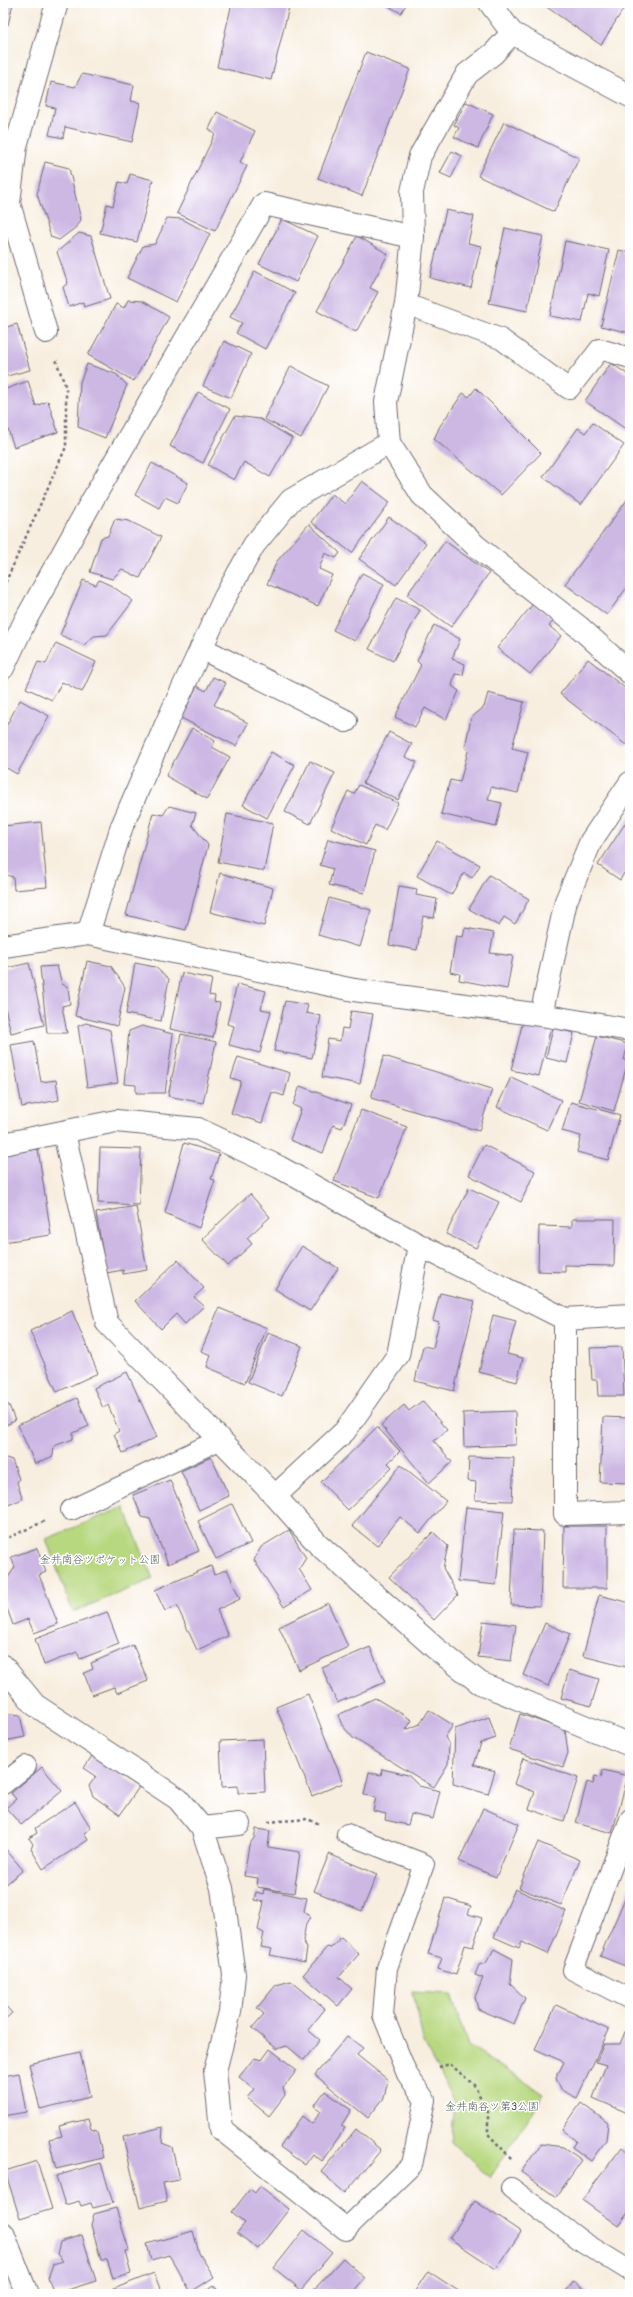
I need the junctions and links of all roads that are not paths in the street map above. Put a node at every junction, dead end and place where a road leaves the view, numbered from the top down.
1 (57, 3) edge
2 (490, 3) edge
3 (512, 34) junction
4 (630, 96) edge
5 (413, 237) junction
6 (406, 304) junction
7 (46, 332) road end
8 (630, 358) edge
9 (389, 443) junction
10 (201, 648) junction
11 (3, 668) edge
12 (630, 672) edge
13 (346, 721) dead end
14 (630, 783) edge
15 (88, 934) junction
16 (3, 946) edge
17 (541, 1015) junction
18 (630, 1030) edge
19 (64, 1133) junction
20 (3, 1144) edge
21 (420, 1245) junction
22 (630, 1316) edge
23 (565, 1319) junction
24 (219, 1440) junction
25 (275, 1496) junction
26 (71, 1510) road end
27 (630, 1512) edge
28 (3, 1666) edge
29 (630, 1745) edge
30 (26, 1766) dead end
31 (3, 1784) edge
32 (630, 1819) edge
33 (239, 1824) road end
34 (202, 1828) junction
35 (347, 1834) road end
36 (630, 1999) edge
37 (511, 2188) dead end
38 (346, 2229) joint
39 (3, 2233) edge
40 (630, 2271) edge
41 (26, 2294) edge

1 - 7 street
2 - 3 street
3 - 4 street
3 - 5 street
5 - 6 street
5 - 11 street
6 - 8 lane
6 - 9 street
9 - 10 street
9 - 12 street
10 - 13 street
10 - 15 street
14 - 17 street
15 - 16 street
15 - 17 street
17 - 18 street
19 - 20 street
19 - 21 street
19 - 24 street
21 - 23 street
21 - 25 street
22 - 23 street
23 - 27 street
24 - 25 street
24 - 26 lane
25 - 29 street
28 - 34 street
30 - 31 lane
32 - 36 lane
33 - 34 street
34 - 38 street
35 - 38 lane
37 - 40 lane
39 - 41 street

